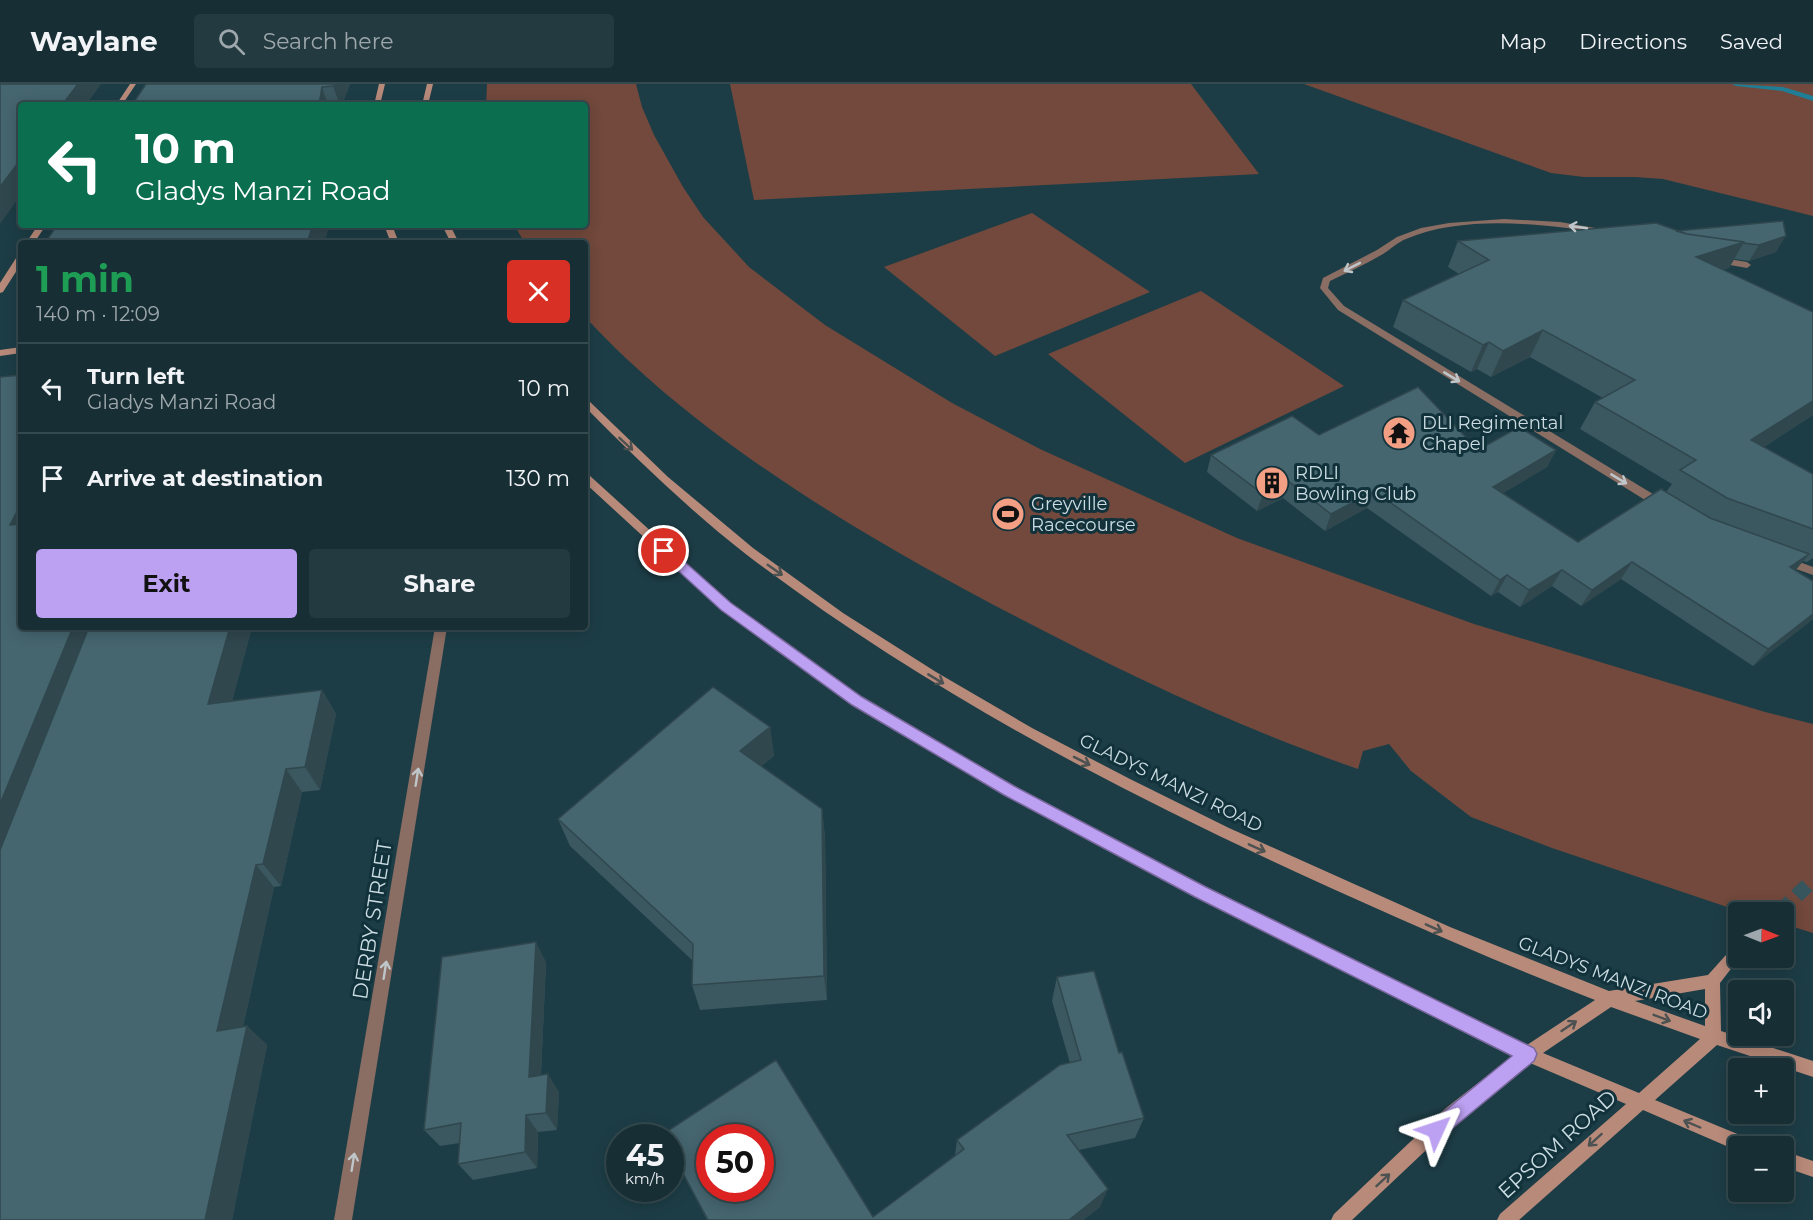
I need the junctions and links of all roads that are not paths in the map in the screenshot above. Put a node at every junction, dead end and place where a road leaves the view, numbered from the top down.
1 (133, 84) edge
2 (382, 84) edge
3 (430, 84) edge
4 (121, 102) edge
5 (378, 102) edge
6 (425, 102) edge
7 (1612, 233) edge
8 (1704, 259) edge
9 (18, 262) edge
10 (1748, 266) edge
11 (0, 290) edge
12 (18, 350) edge
13 (0, 353) edge
14 (588, 405) edge
15 (588, 480) edge
16 (1676, 513) edge
17 (1775, 556) edge
18 (1813, 571) edge
19 (441, 630) edge
20 (1728, 962) tunnel mouth
21 (1712, 981) junction
22 (1611, 998) junction
23 (1713, 1038) junction
24 (1528, 1054) junction
25 (1813, 1069) edge
26 (1639, 1101) junction
27 (1728, 1138) edge
28 (1794, 1162) edge
29 (1813, 1169) edge
30 (344, 1220) edge
31 (1340, 1220) edge
32 (1506, 1220) edge

1 - 4 main road
2 - 5 main road
3 - 6 main road
7 -> 16 street
8 - 10 street
9 - 11 main road
12 - 13 main road
14 -> 22 main road, GLADYS MANZI ROAD
15 - 24 main road
17 - 18 street
30 -> 19 street, DERBY STREET
20 - 21 main road
21 - 22 main road
21 - 23 main road
22 -> 23 main road, GLADYS MANZI ROAD
24 -> 22 main road
23 - 25 main road, GLADYS MANZI ROAD
23 - 26 main road, EPSOM ROAD
24 - 26 main road
31 -> 24 main road
27 -> 26 main road
26 -> 32 main road, EPSOM ROAD
28 - 29 main road

